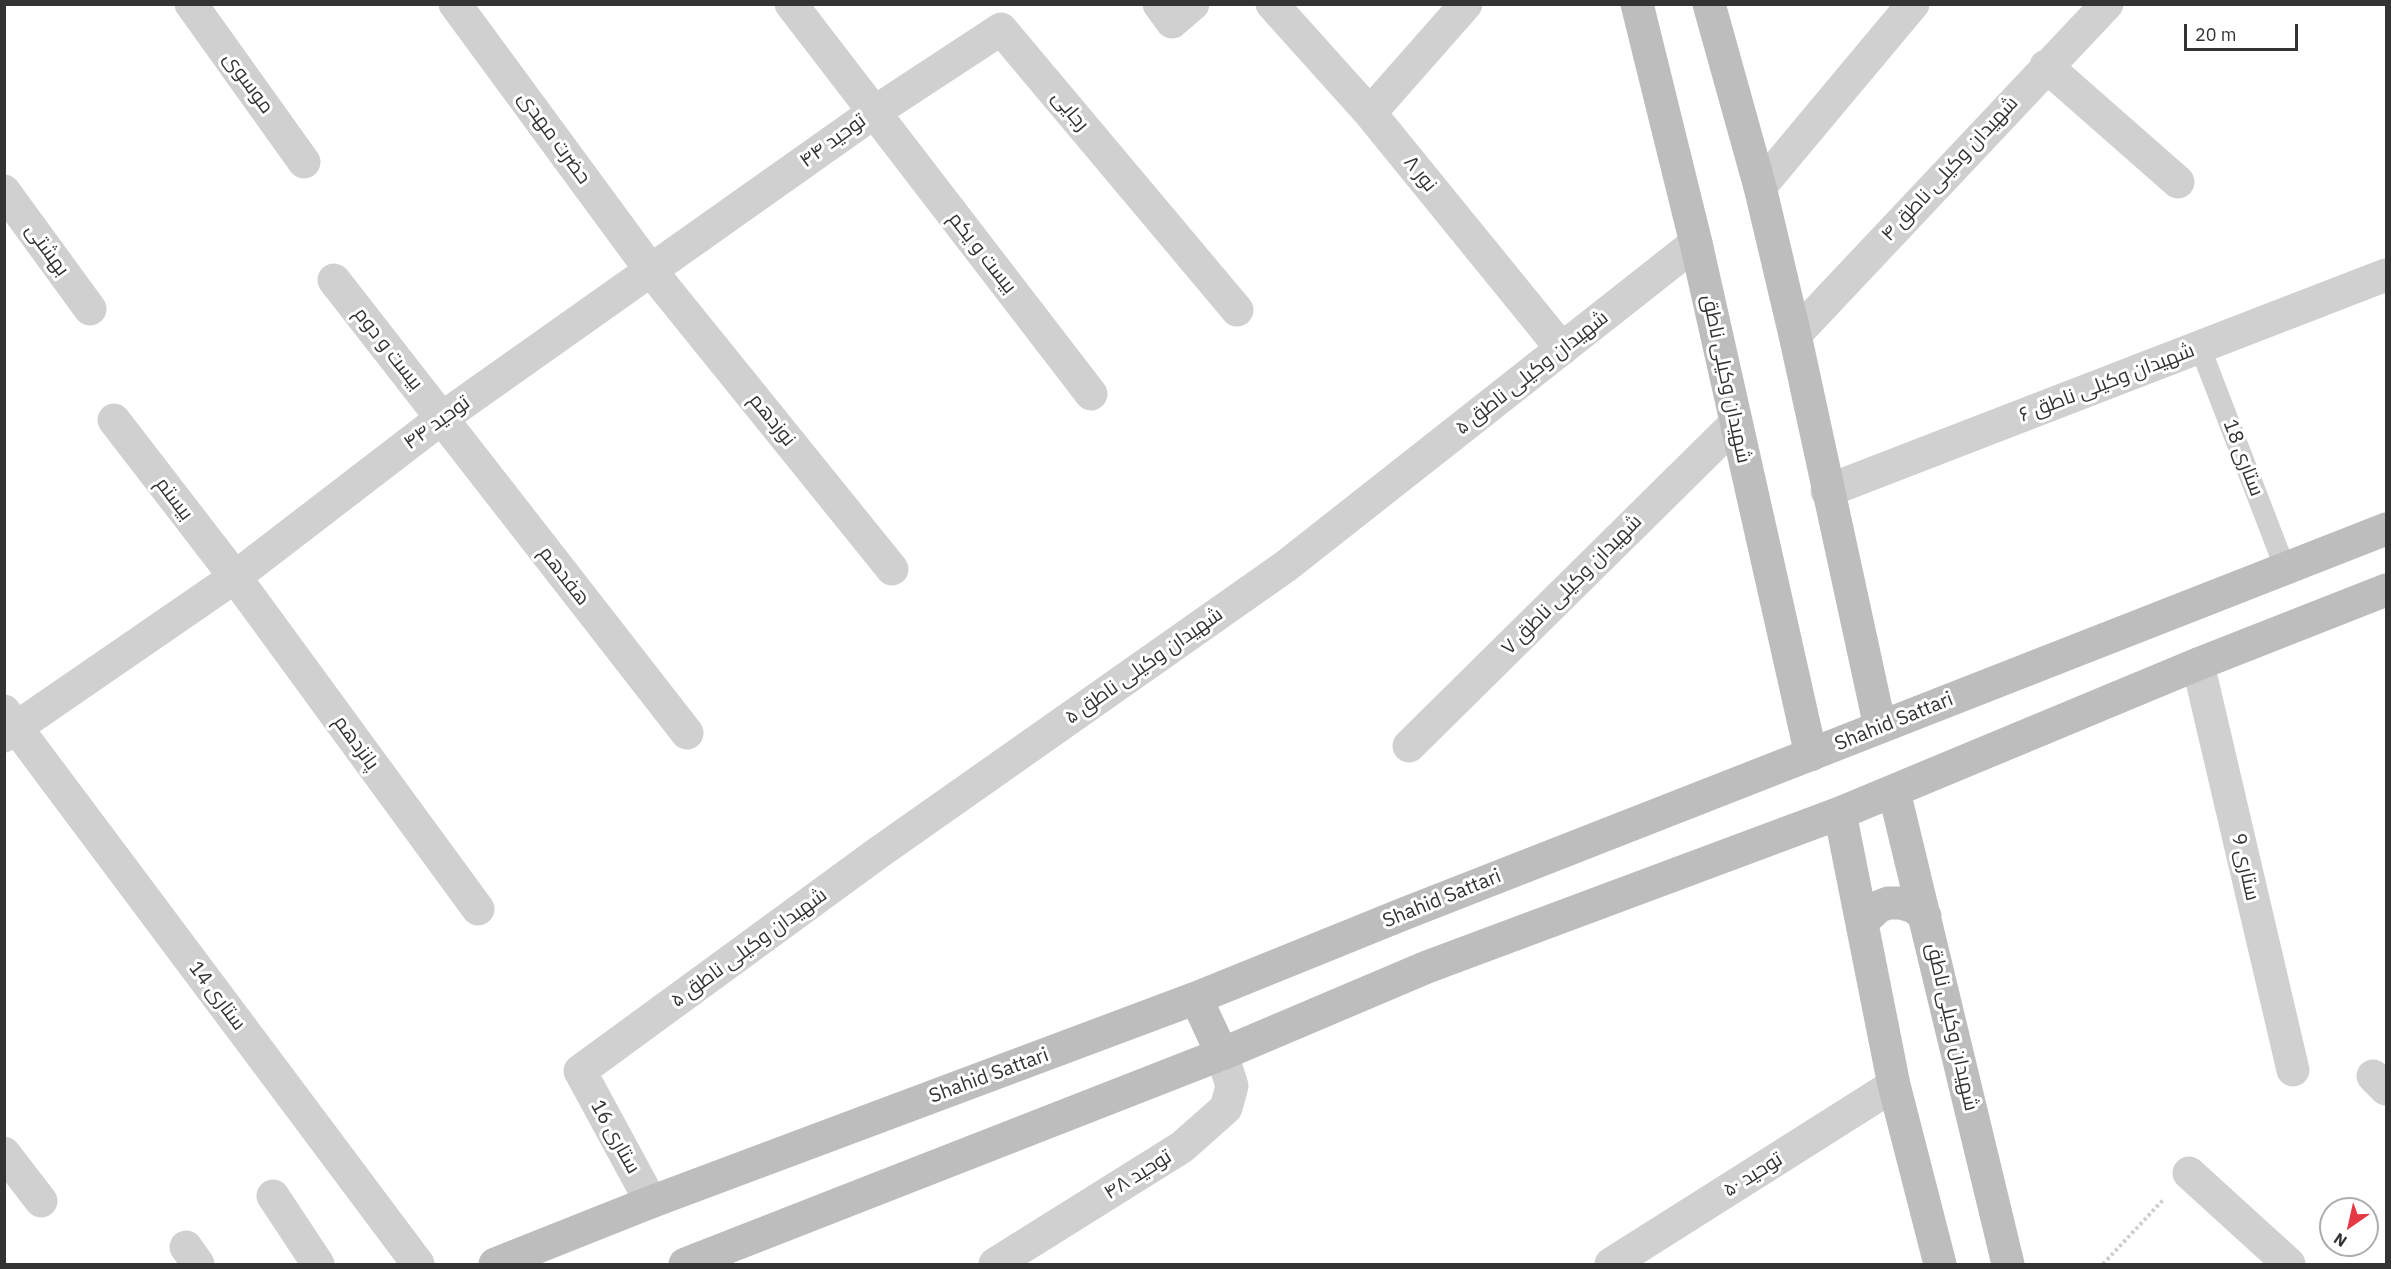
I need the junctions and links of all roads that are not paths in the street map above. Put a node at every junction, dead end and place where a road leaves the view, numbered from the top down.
1 (192, 4) edge
2 (455, 4) edge
3 (791, 4) edge
4 (1159, 4) edge
5 (1193, 4) edge
6 (1272, 4) edge
7 (1467, 4) edge
8 (1637, 4) edge
9 (1709, 4) edge
10 (1913, 4) edge
11 (2107, 4) edge
12 (2046, 66) junction
13 (873, 113) junction
14 (1370, 113) junction
15 (304, 162) dead end
16 (2178, 182) dead end
17 (1760, 186) junction
18 (4, 191) edge
19 (1696, 243) junction
20 (652, 272) junction
21 (2386, 275) edge
22 (334, 280) dead end
23 (90, 309) dead end
24 (1237, 310) dead end
25 (1795, 335) junction
26 (2200, 347) junction
27 (1562, 349) junction
28 (1091, 394) dead end
29 (442, 418) junction
30 (114, 420) dead end
31 (1735, 424) junction
32 (1827, 490) junction
33 (2386, 529) edge
34 (2285, 568) junction
35 (892, 569) dead end
36 (234, 577) junction
37 (2386, 590) edge
38 (2198, 664) junction
39 (8, 725) edge
40 (1880, 727) junction
41 (687, 733) dead end
42 (1409, 746) dead end
43 (1811, 755) junction
44 (1894, 791) junction
45 (1840, 813) junction
46 (478, 909) dead end
47 (1925, 916) junction
48 (1862, 922) junction
49 (1196, 998) junction
50 (1222, 1054) junction
51 (2293, 1070) dead end
52 (580, 1071) joint
53 (1894, 1085) junction
54 (4, 1153) edge
55 (2189, 1173) road end
56 (273, 1196) dead end
57 (41, 1200) dead end
58 (651, 1202) junction
59 (318, 1264) edge
60 (418, 1264) edge
61 (495, 1264) edge
62 (685, 1264) edge
63 (995, 1264) edge
64 (1611, 1264) edge
65 (1940, 1264) edge
66 (2008, 1264) edge
67 (2289, 1264) edge

1 - 15 street, موسوی
2 - 20 street, حضرت مهدی
3 - 13 street, بیست و یکم
4 - 5 street
6 - 14 street, نور ۸
7 - 14 street
8 - 19 main road, شهیدان وکیلی ناطق
9 - 17 main road
10 - 17 street
11 - 12 street, شهیدان وکیلی ناطق ۴
12 - 16 street
12 - 25 street, شهیدان وکیلی ناطق ۴
13 - 20 street, توحید ۴۴
13 - 24 street, رجایی
13 - 28 street, بیست و یکم
14 - 27 street, نور ۸
17 - 25 main road
18 - 23 street, بهشتی
19 - 27 street, شهیدان وکیلی ناطق ۵
19 - 31 main road, شهیدان وکیلی ناطق
20 - 29 street, توحید ۴۴
20 - 35 street, نوزدهم
21 - 26 street, شهیدان وکیلی ناطق ۶
22 - 29 street, بیست و دوم
25 - 32 main road
26 - 32 street, شهیدان وکیلی ناطق ۶
26 - 34 lane, ستاری 18
27 - 52 street, شهیدان وکیلی ناطق ۵
29 - 36 street, توحید ۴۴
29 - 41 street, هفدهم
30 - 36 street, بیستم
31 - 42 street, شهیدان وکیلی ناطق ۷
31 - 43 main road, شهیدان وکیلی ناطق
32 - 40 main road
33 - 34 main road, Shahid Sattari
34 - 40 main road, Shahid Sattari
36 - 39 street, توحید ۴۴
36 - 46 street, پانزدهم
37 - 38 main road
38 - 44 main road
38 - 51 street, ستاری 9
39 - 60 street, ستاری 14
40 - 43 main road, Shahid Sattari
43 - 49 main road, Shahid Sattari
44 - 45 main road
44 - 47 main road, شهیدان وکیلی ناطق
45 - 48 main road
45 - 50 main road
47 - 48 main road
47 - 66 main road, شهیدان وکیلی ناطق
48 - 53 main road
49 - 50 main road
49 - 58 main road, Shahid Sattari
50 - 62 main road
50 - 63 street, توحید ۴۸
52 - 58 street, ستاری 16
53 - 64 street, توحید ۵۰
53 - 65 main road
54 - 57 street
55 - 67 street
56 - 59 street
58 - 61 main road, Shahid Sattari

